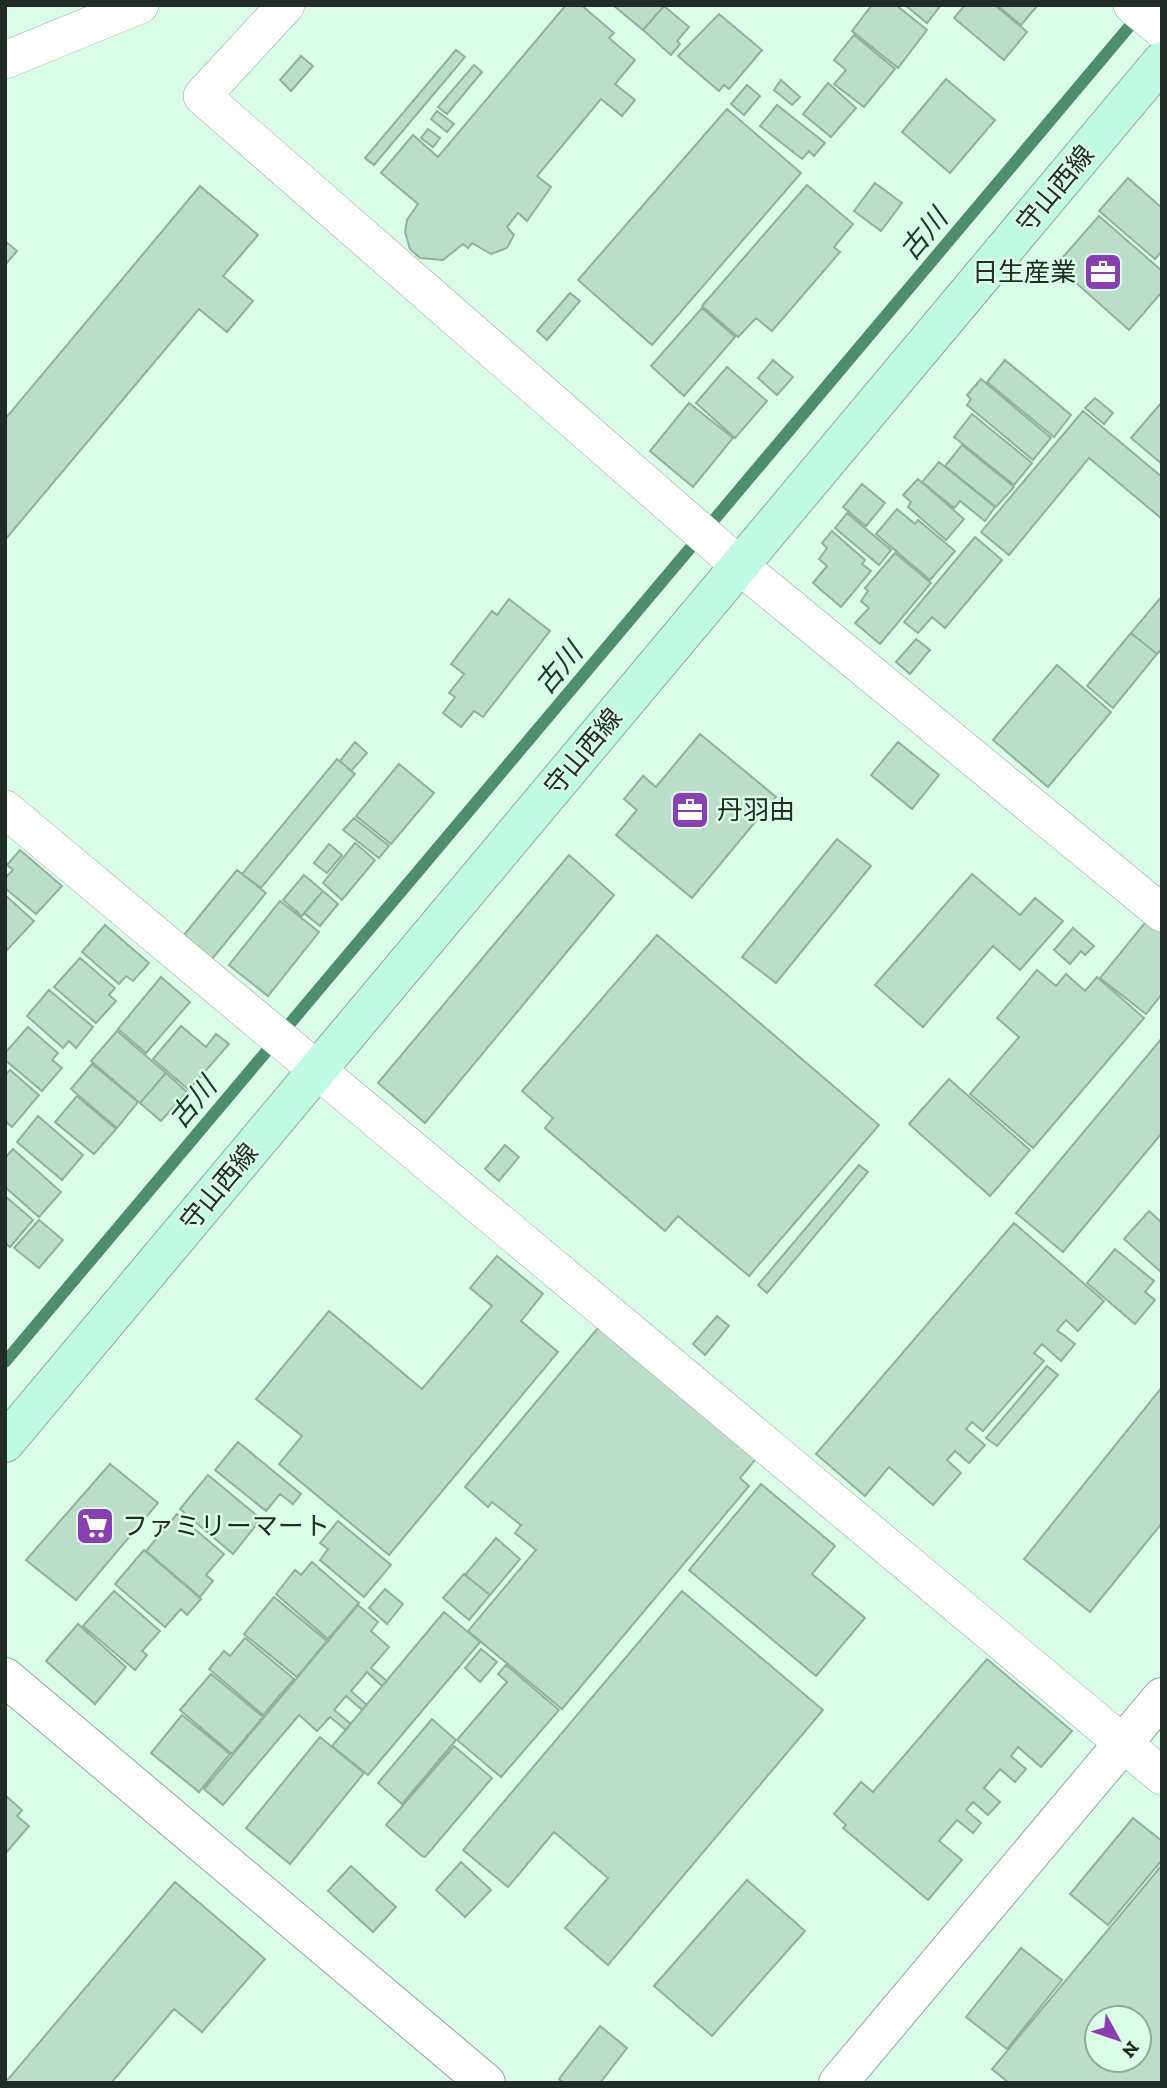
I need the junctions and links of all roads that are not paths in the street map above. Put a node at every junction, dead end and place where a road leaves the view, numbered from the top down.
1 (140, 5) edge
2 (286, 5) edge
3 (1153, 30) edge
4 (5, 60) edge
5 (728, 556) junction
6 (5, 809) edge
7 (1162, 913) edge
8 (293, 1050) junction
9 (5, 1443) edge
10 (5, 1677) edge
11 (1162, 1697) edge
12 (1123, 1744) junction
13 (1162, 1776) edge
14 (486, 2083) edge
15 (838, 2083) edge

1 - 4 street
2 - 5 street
3 - 5 main road, 守山西線
5 - 7 street
5 - 8 main road, 守山西線
6 - 8 street
8 - 9 main road, 守山西線
8 - 12 street
10 - 14 street
11 - 12 street
12 - 13 street
12 - 15 street

